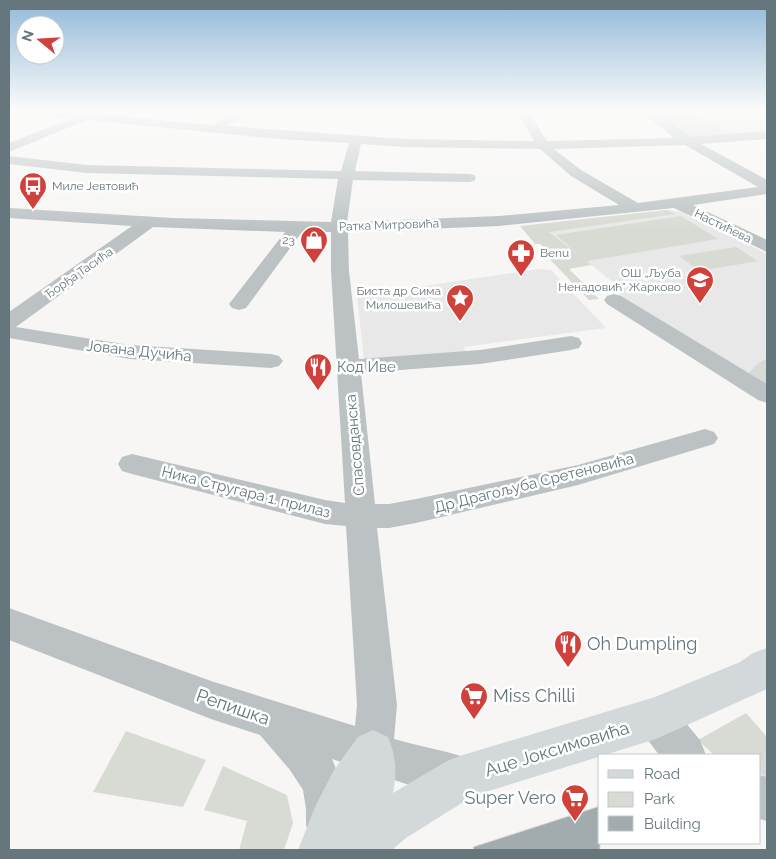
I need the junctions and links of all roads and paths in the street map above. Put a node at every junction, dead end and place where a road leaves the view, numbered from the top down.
1 (353, 150) edge
2 (549, 150) edge
3 (702, 150) edge
4 (9, 160) edge
5 (346, 177) junction
6 (469, 178) dead end
7 (767, 188) edge
8 (678, 204) junction
9 (635, 208) junction
10 (9, 213) edge
11 (148, 223) junction
12 (297, 227) junction
13 (339, 228) junction
14 (767, 247) edge
15 (614, 300) dead end
16 (239, 304) dead end
17 (9, 322) edge
18 (9, 332) edge
19 (571, 343) dead end
20 (271, 361) dead end
21 (348, 367) junction
22 (767, 395) edge
23 (705, 438) dead end
24 (132, 464) dead end
25 (360, 516) junction
26 (9, 624) edge
27 (767, 666) edge
28 (656, 718) junction
29 (274, 721) junction
30 (374, 752) junction
31 (684, 754) edge
32 (463, 778) junction
33 (340, 847) edge

1 - 5 street, Спасовданска
2 - 9 street
3 - 7 street
4 - 5 street
5 - 6 street
5 - 13 street, Спасовданска
7 - 8 street, Ратка Митровића
8 - 9 street, Ратка Митровића
8 - 14 street, Настићева
9 - 13 street, Ратка Митровића
10 - 11 street, Ратка Митровића
11 - 12 street, Ратка Митровића
11 - 17 street, Ђорђа Тасића
12 - 13 street, Ратка Митровића
12 - 16 street
13 - 21 street, Спасовданска
15 - 22 street
18 - 20 street, Јована Дучића
19 - 21 street
21 - 25 street, Спасовданска
23 - 25 street, Др Драгољуба Сретеновића
24 - 25 street, Ника Стругара 1. прилаз
25 - 30 street, Спасовданска
26 - 29 street, Репишка
27 - 28 main road, Аце Јоксимовића
28 - 31 street
28 - 32 main road, Аце Јоксимовића
29 - 30 street, Репишка
29 - 33 street
30 - 32 street, Репишка
30 - 33 main road
32 - 33 main road, Аце Јоксимовића

